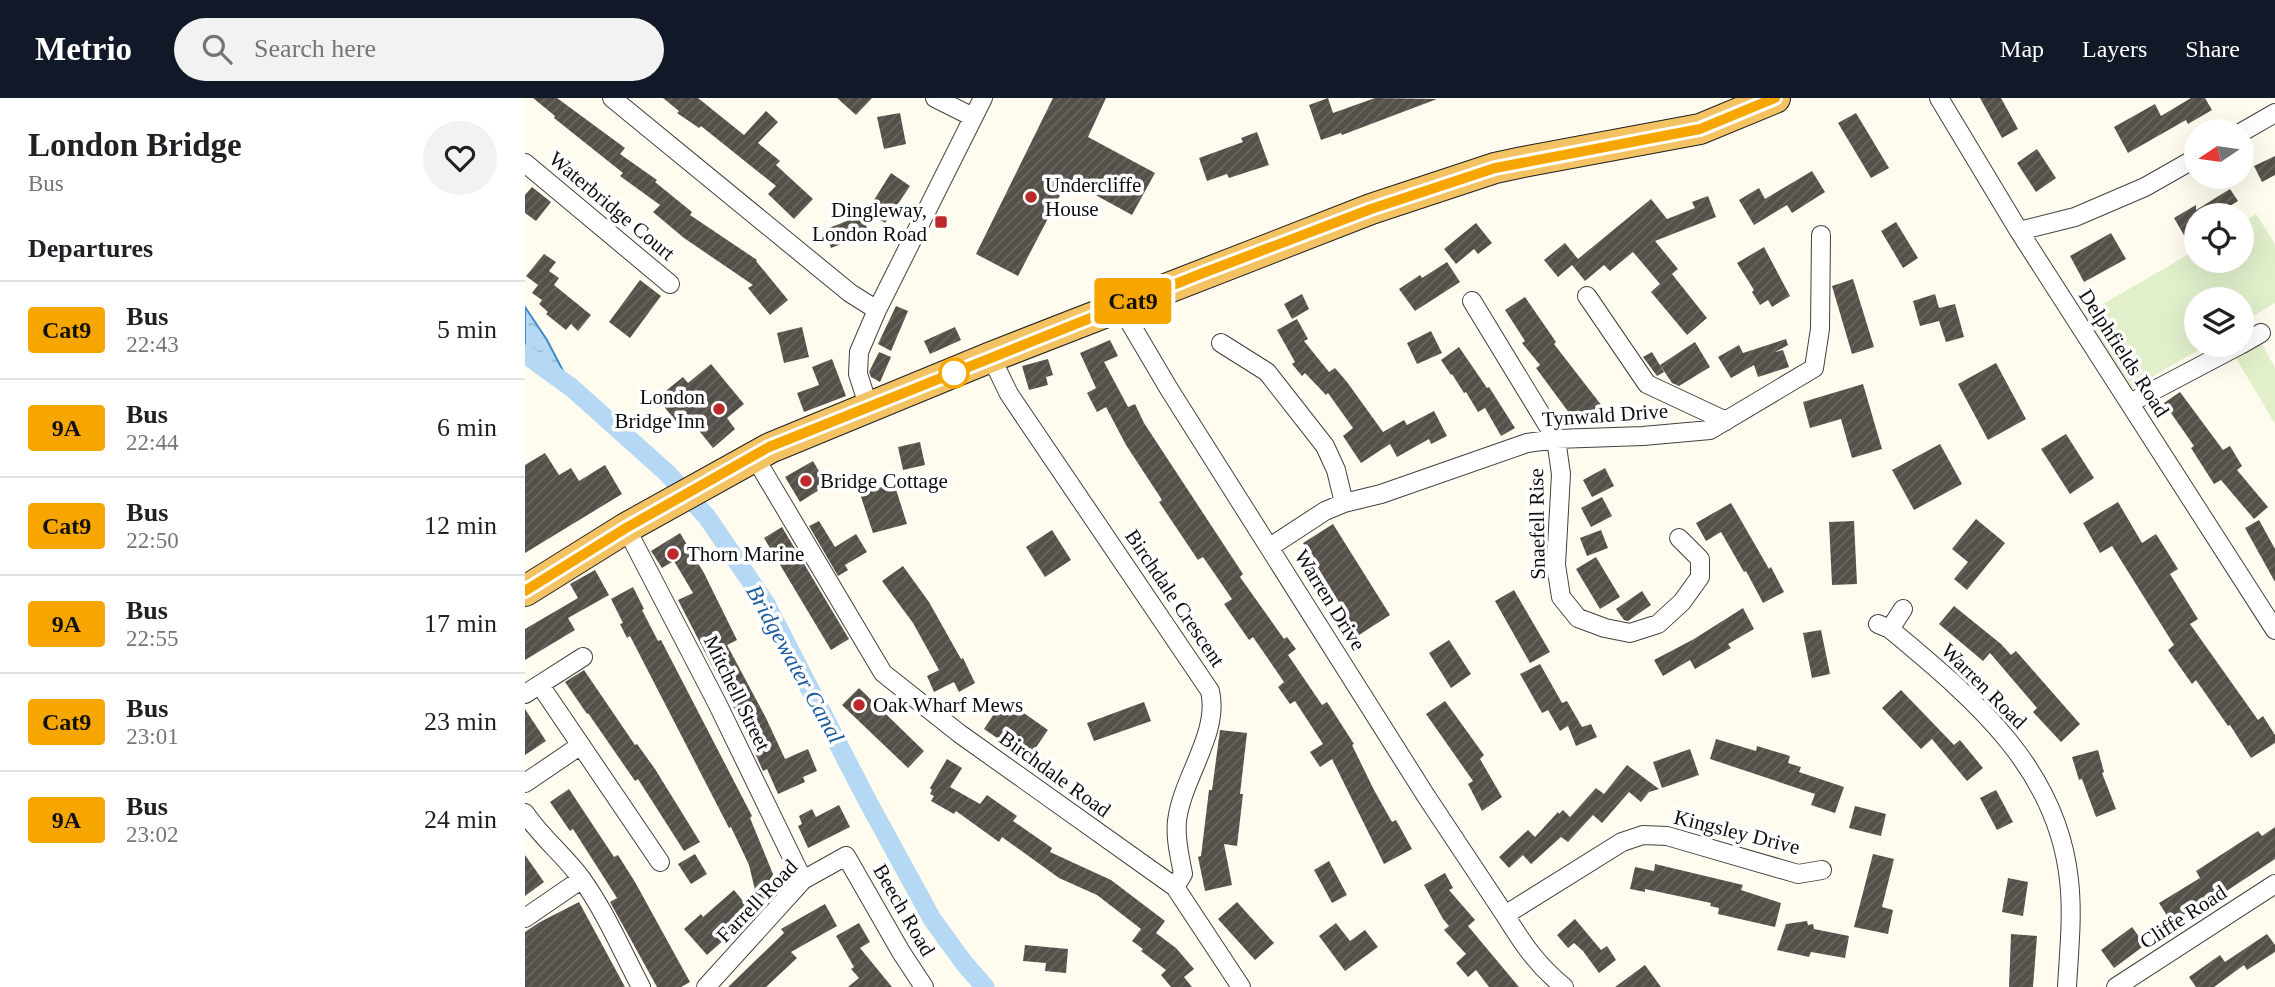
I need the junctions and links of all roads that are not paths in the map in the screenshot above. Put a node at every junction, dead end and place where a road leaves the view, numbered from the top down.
1 (612, 98) edge
2 (935, 98) edge
3 (983, 98) edge
4 (1775, 98) edge
5 (1939, 98) edge
6 (2275, 113) edge
7 (973, 117) junction
8 (2254, 125) edge
9 (525, 163) edge
10 (2184, 165) edge
11 (2019, 231) junction
12 (1821, 235) dead end
13 (670, 284) dead end
14 (1587, 296) dead end
15 (1474, 300) dead end
16 (1120, 306) junction
17 (877, 310) junction
18 (2261, 333) dead end
19 (2254, 337) edge
20 (1221, 343) dead end
21 (991, 357) junction
22 (2217, 357) edge
23 (2130, 403) junction
24 (869, 408) junction
25 (1726, 421) junction
26 (1556, 439) junction
27 (754, 456) junction
28 (1344, 503) junction
29 (626, 528) junction
30 (1679, 538) dead end
31 (1270, 547) junction
32 (525, 591) edge
33 (1903, 609) dead end
34 (2275, 630) edge
35 (583, 657) dead end
36 (533, 689) edge
37 (581, 745) junction
38 (525, 783) edge
39 (525, 813) edge
40 (846, 856) joint
41 (661, 862) dead end
42 (1822, 870) dead end
43 (582, 879) junction
44 (803, 880) junction
45 (2275, 884) edge
46 (1175, 887) junction
47 (1505, 915) junction
48 (525, 918) edge
49 (641, 987) edge
50 (706, 987) edge
51 (924, 987) edge
52 (1241, 987) edge
53 (1564, 987) edge
54 (2067, 987) edge
55 (2116, 987) edge

1 - 17 street
2 - 7 street
3 - 7 street
4 - 16 highway
5 - 11 street, Delphfields Road
6 - 8 street
7 - 17 street
9 - 13 street, Waterbridge Court
10 - 11 street
11 - 23 street, Delphfields Road
12 - 25 street, Tynwald Drive
14 - 25 street
15 - 26 street
16 - 21 highway
16 - 31 street, Warren Drive
17 - 24 street
18 - 19 street
20 - 28 street
21 - 24 highway
21 - 46 street, Birchdale Crescent
22 - 23 street
23 - 34 street, Delphfields Road
24 - 27 highway
25 - 26 street, Tynwald Drive
26 - 28 street, Tynwald Drive
26 - 30 street, Snaefell Rise
27 - 29 highway
27 - 46 street, Birchdale Road
28 - 31 street, Tynwald Drive
29 - 32 highway
29 - 44 street, Mitchell Street
31 - 47 street, Warren Drive
33 - 54 street, Warren Road
35 - 36 street
36 - 37 street
37 - 38 street
37 - 41 street
39 - 43 street
40 - 44 street, Farrell Road
40 - 51 street, Beech Road
42 - 47 street, Kingsley Drive
43 - 48 street
43 - 49 street
44 - 50 street, Farrell Road
45 - 55 street, Cliffe Road
46 - 52 street, Birchdale Road
47 - 53 street

